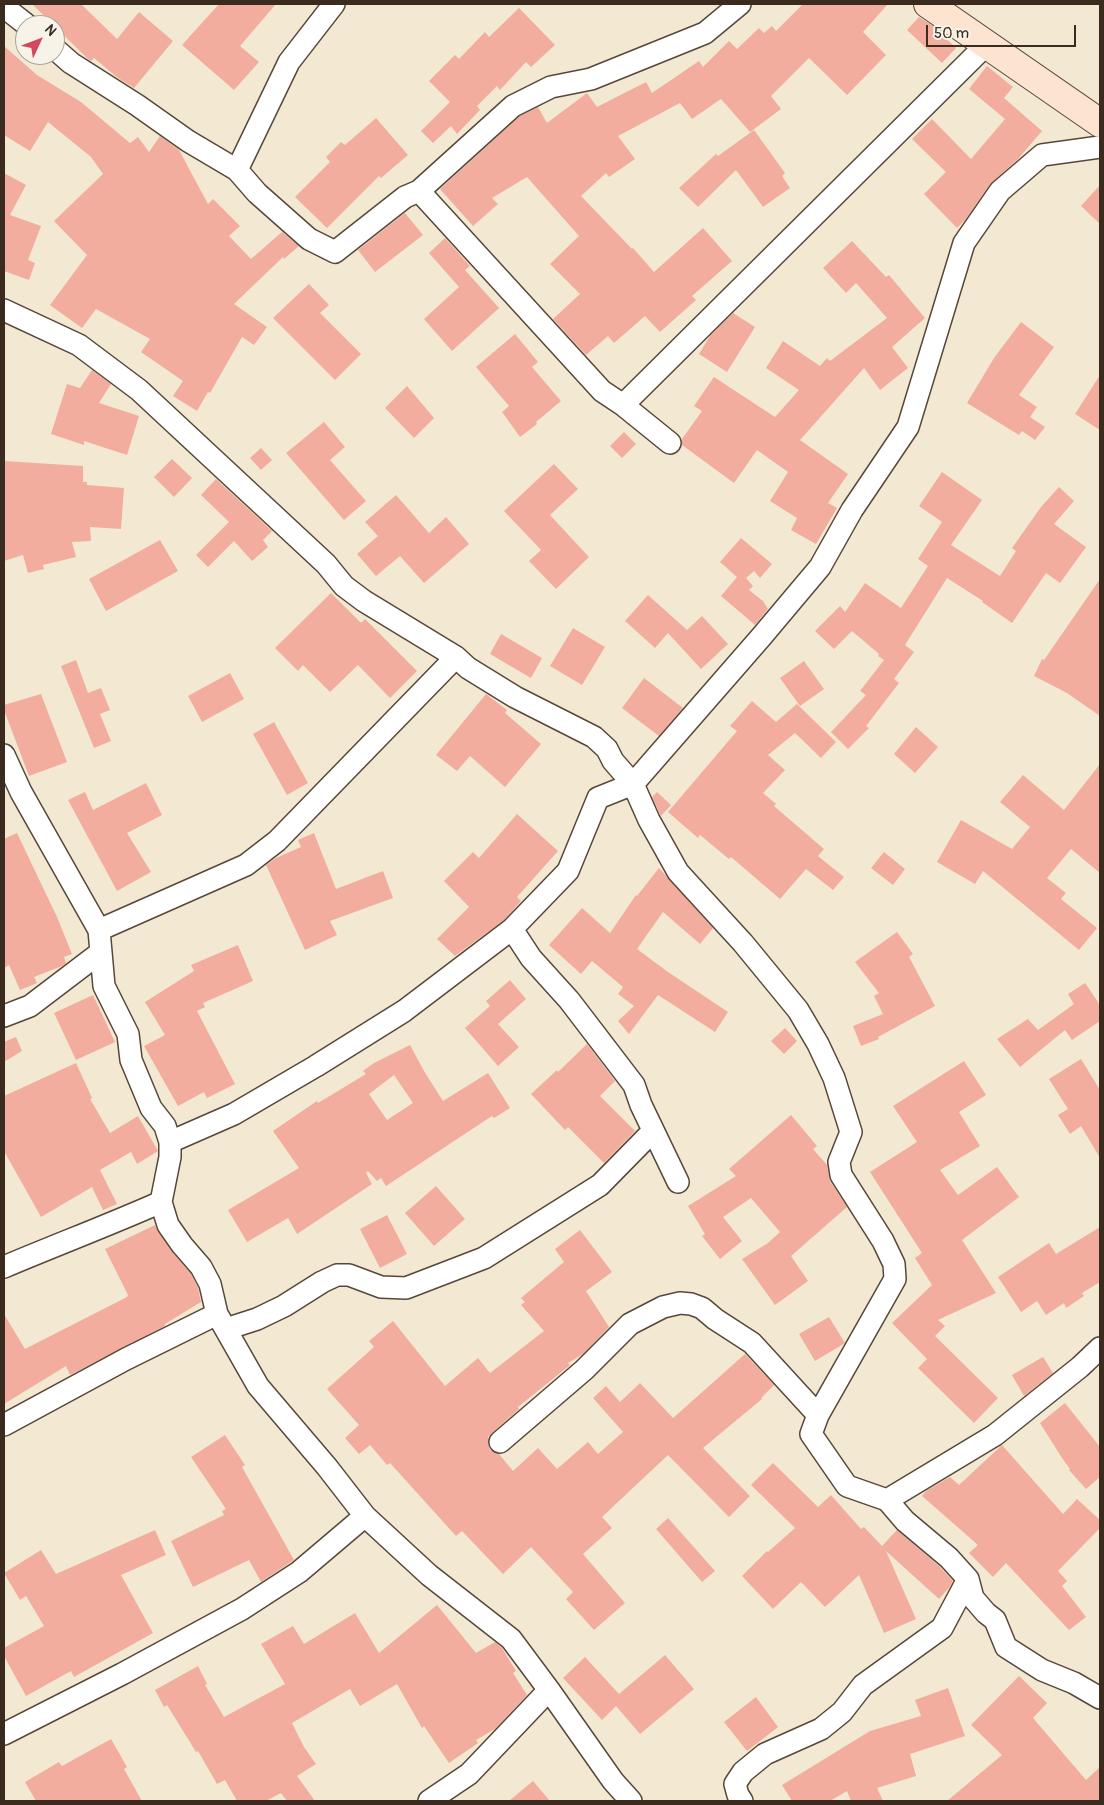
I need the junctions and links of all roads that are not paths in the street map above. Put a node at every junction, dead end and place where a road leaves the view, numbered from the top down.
1 (334, 4) edge
2 (740, 4) edge
3 (928, 4) edge
4 (4, 7) edge
5 (15, 16) edge
6 (987, 44) junction
7 (65, 57) edge
8 (1100, 123) edge
9 (1100, 147) edge
10 (237, 170) junction
11 (419, 191) junction
12 (4, 310) edge
13 (623, 405) junction
14 (670, 443) dead end
15 (456, 657) junction
16 (4, 755) edge
17 (634, 784) junction
18 (512, 929) junction
19 (99, 930) junction
20 (101, 952) junction
21 (4, 1016) edge
22 (653, 1131) junction
23 (170, 1142) junction
24 (678, 1182) dead end
25 (161, 1202) junction
26 (4, 1267) edge
27 (221, 1321) junction
28 (1100, 1348) edge
29 (818, 1415) junction
30 (4, 1425) edge
31 (500, 1442) dead end
32 (887, 1500) junction
33 (365, 1516) junction
34 (968, 1579) junction
35 (549, 1690) junction
36 (1100, 1698) edge
37 (4, 1734) edge
38 (429, 1801) edge
39 (631, 1801) edge
40 (742, 1801) edge

1 - 10 street
2 - 11 street
3 - 6 street
4 - 5 street
6 - 8 street
6 - 13 street
7 - 10 street
9 - 17 street
10 - 11 street
11 - 13 street
12 - 15 street
13 - 14 street
15 - 17 street
15 - 19 street
16 - 19 street
17 - 18 street
17 - 29 street
18 - 22 street
18 - 23 street
19 - 20 street
20 - 21 street
20 - 23 street
22 - 24 street
22 - 27 street
23 - 25 street
25 - 26 street
25 - 27 street
27 - 30 street
27 - 33 street
28 - 32 street
29 - 31 street
29 - 32 street
32 - 34 street
33 - 35 street
33 - 37 street
34 - 36 street
34 - 40 street
35 - 38 street
35 - 39 street

